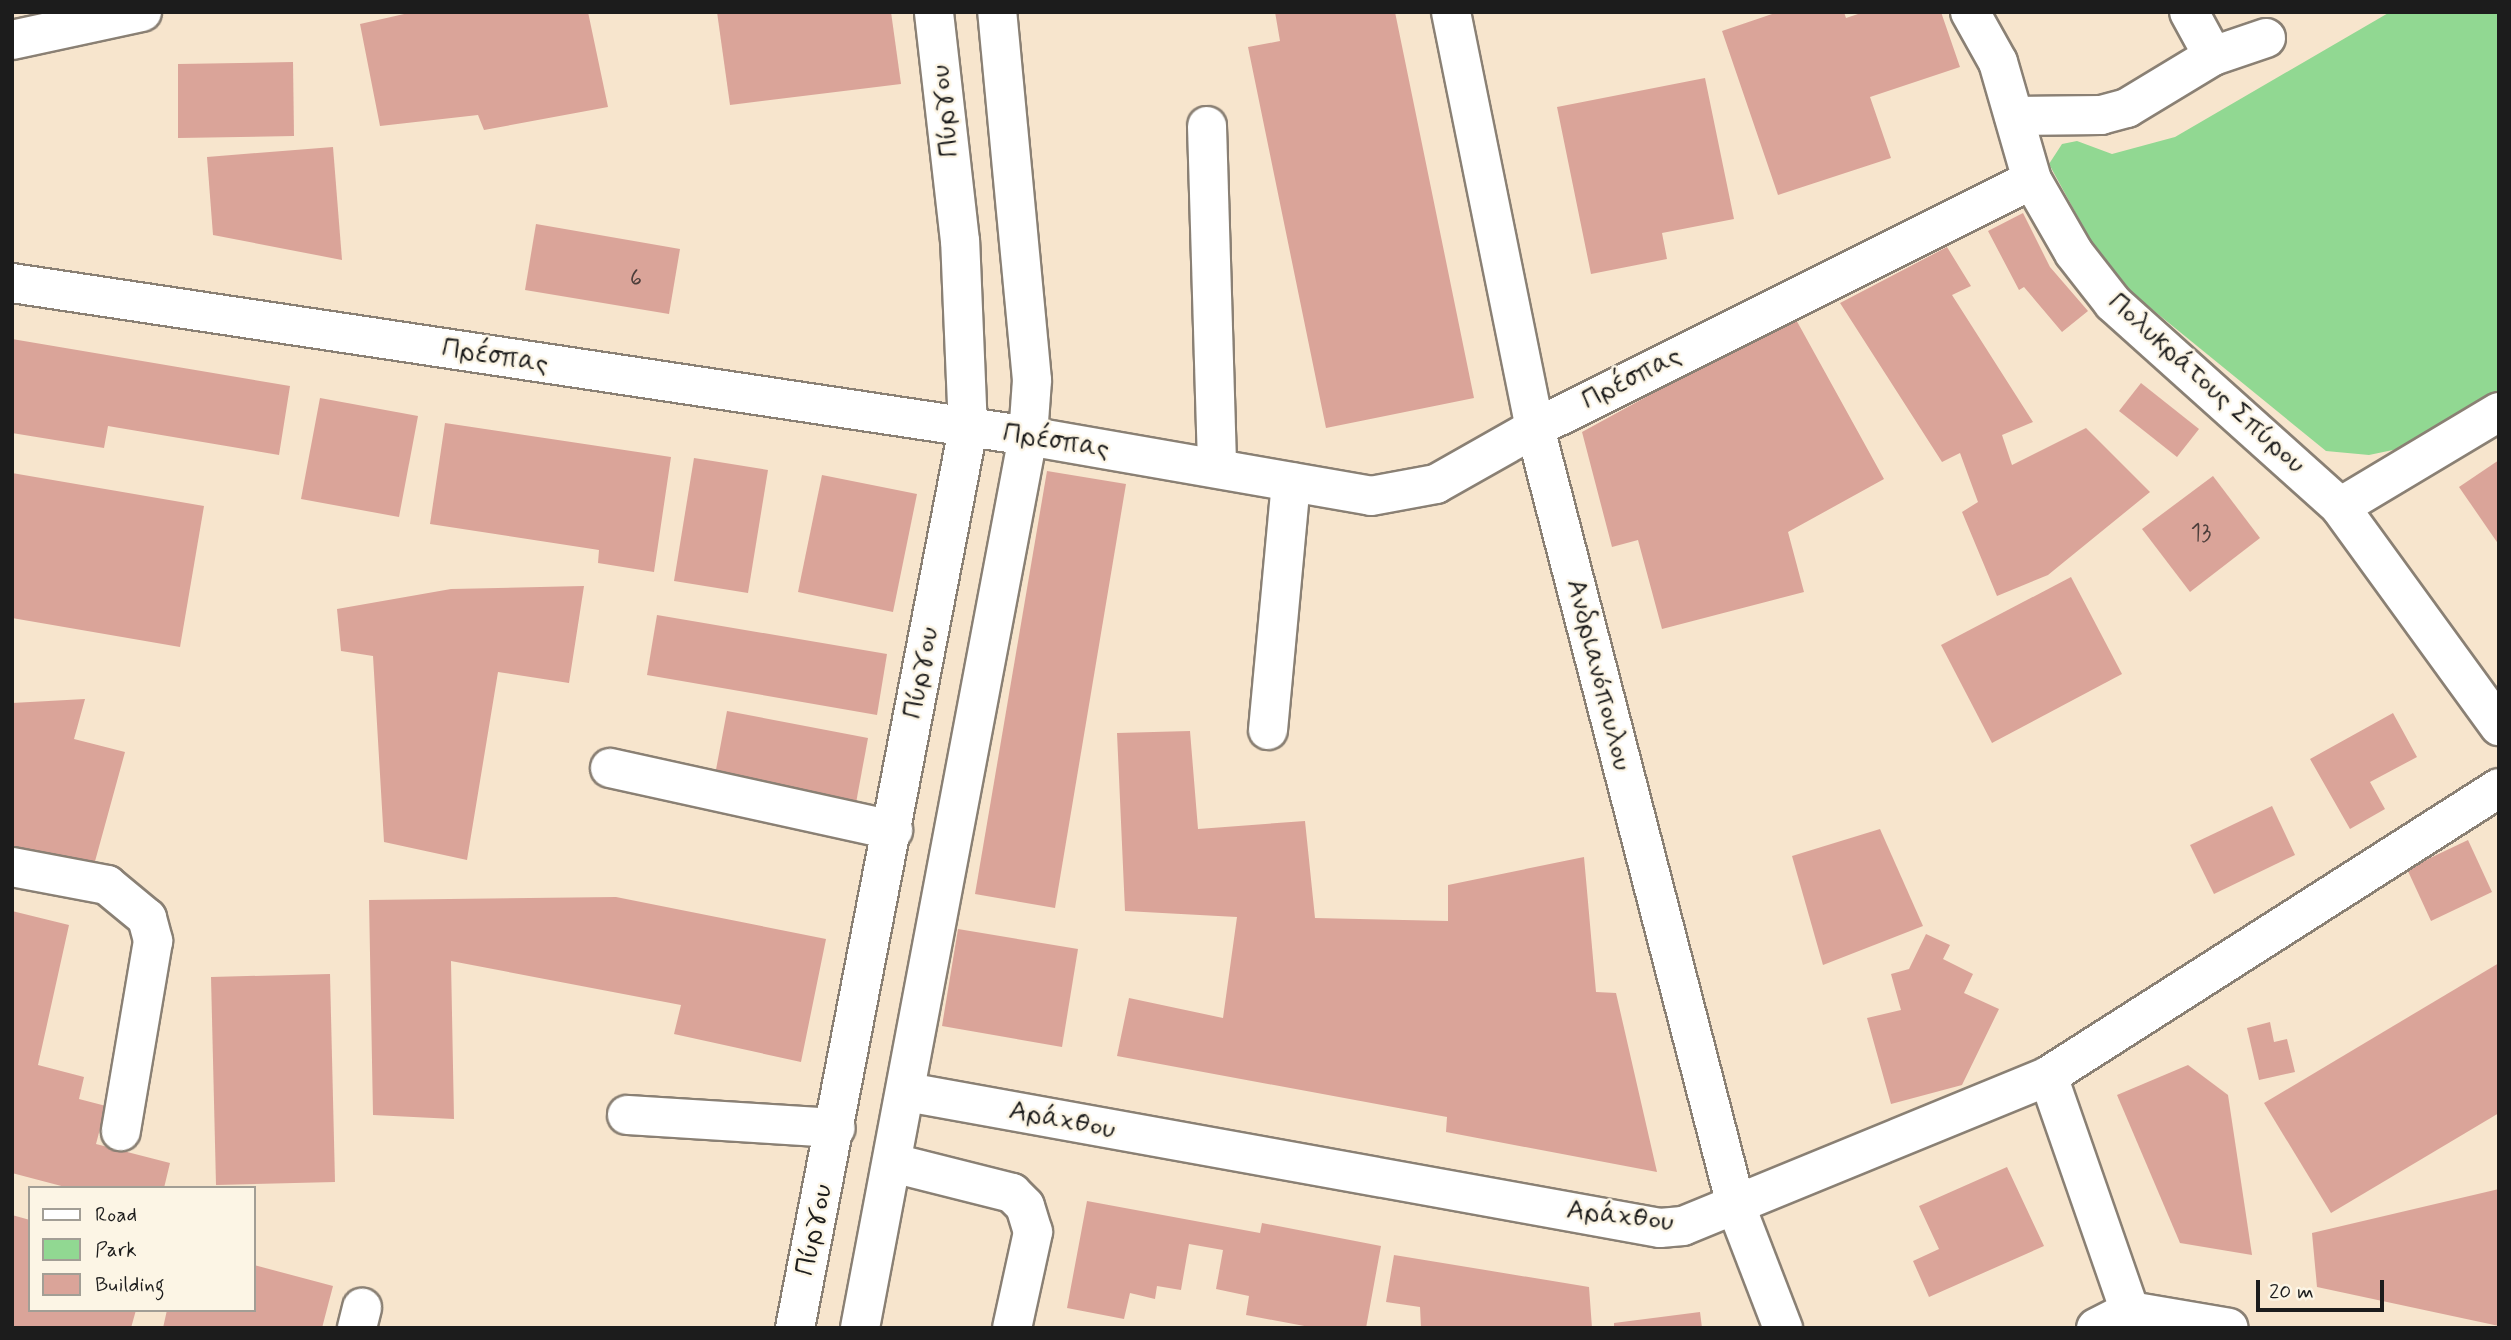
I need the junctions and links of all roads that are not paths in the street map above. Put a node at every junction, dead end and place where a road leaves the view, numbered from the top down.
1 (142, 12) edge
2 (934, 12) edge
3 (997, 12) edge
4 (1451, 12) edge
5 (1970, 12) edge
6 (2189, 12) edge
7 (2266, 38) dead end
8 (12, 40) edge
9 (2213, 56) junction
10 (2014, 116) junction
11 (1207, 126) dead end
12 (2032, 180) junction
13 (12, 283) edge
14 (2499, 412) edge
15 (1535, 428) junction
16 (968, 429) junction
17 (1028, 436) junction
18 (1217, 467) junction
19 (1291, 482) junction
20 (2340, 507) junction
21 (2499, 726) edge
22 (1268, 730) dead end
23 (610, 768) dead end
24 (2499, 788) edge
25 (893, 830) junction
26 (12, 867) edge
27 (2048, 1076) junction
28 (907, 1092) junction
29 (628, 1115) dead end
30 (836, 1128) junction
31 (121, 1131) dead end
32 (893, 1164) junction
33 (1737, 1209) junction
34 (2130, 1311) junction
35 (795, 1328) edge
36 (860, 1328) edge
37 (1012, 1328) edge
38 (1783, 1328) edge
39 (2096, 1328) edge
40 (2229, 1328) edge

1 - 8 street
2 - 16 street, Πύργου
3 - 17 street
4 - 15 street, Ανδριανόπουλου
5 - 10 street, Πολυκράτους Σπύρου
6 - 9 street
7 - 9 street
9 - 10 street
10 - 12 street, Πολυκράτους Σπύρου
11 - 18 street
12 - 15 street, Πρέσπας
12 - 20 street, Πολυκράτους Σπύρου
13 - 16 street, Πρέσπας
14 - 20 street
15 - 19 street, Πρέσπας
15 - 33 street, Ανδριανόπουλου
16 - 17 street, Πρέσπας
16 - 25 street, Πύργου
17 - 18 street, Πρέσπας
17 - 28 street
18 - 19 street, Πρέσπας
19 - 22 street
20 - 21 street, Πολυκράτους Σπύρου
23 - 25 street
24 - 27 street, Αράχθου
25 - 30 street, Πύργου
26 - 31 street
27 - 33 street, Αράχθου
27 - 34 street
28 - 32 street
28 - 33 street, Αράχθου
29 - 30 street
30 - 35 street, Πύργου
32 - 36 street
32 - 37 street
33 - 38 street, Ανδριανόπουλου
34 - 39 street
34 - 40 street

